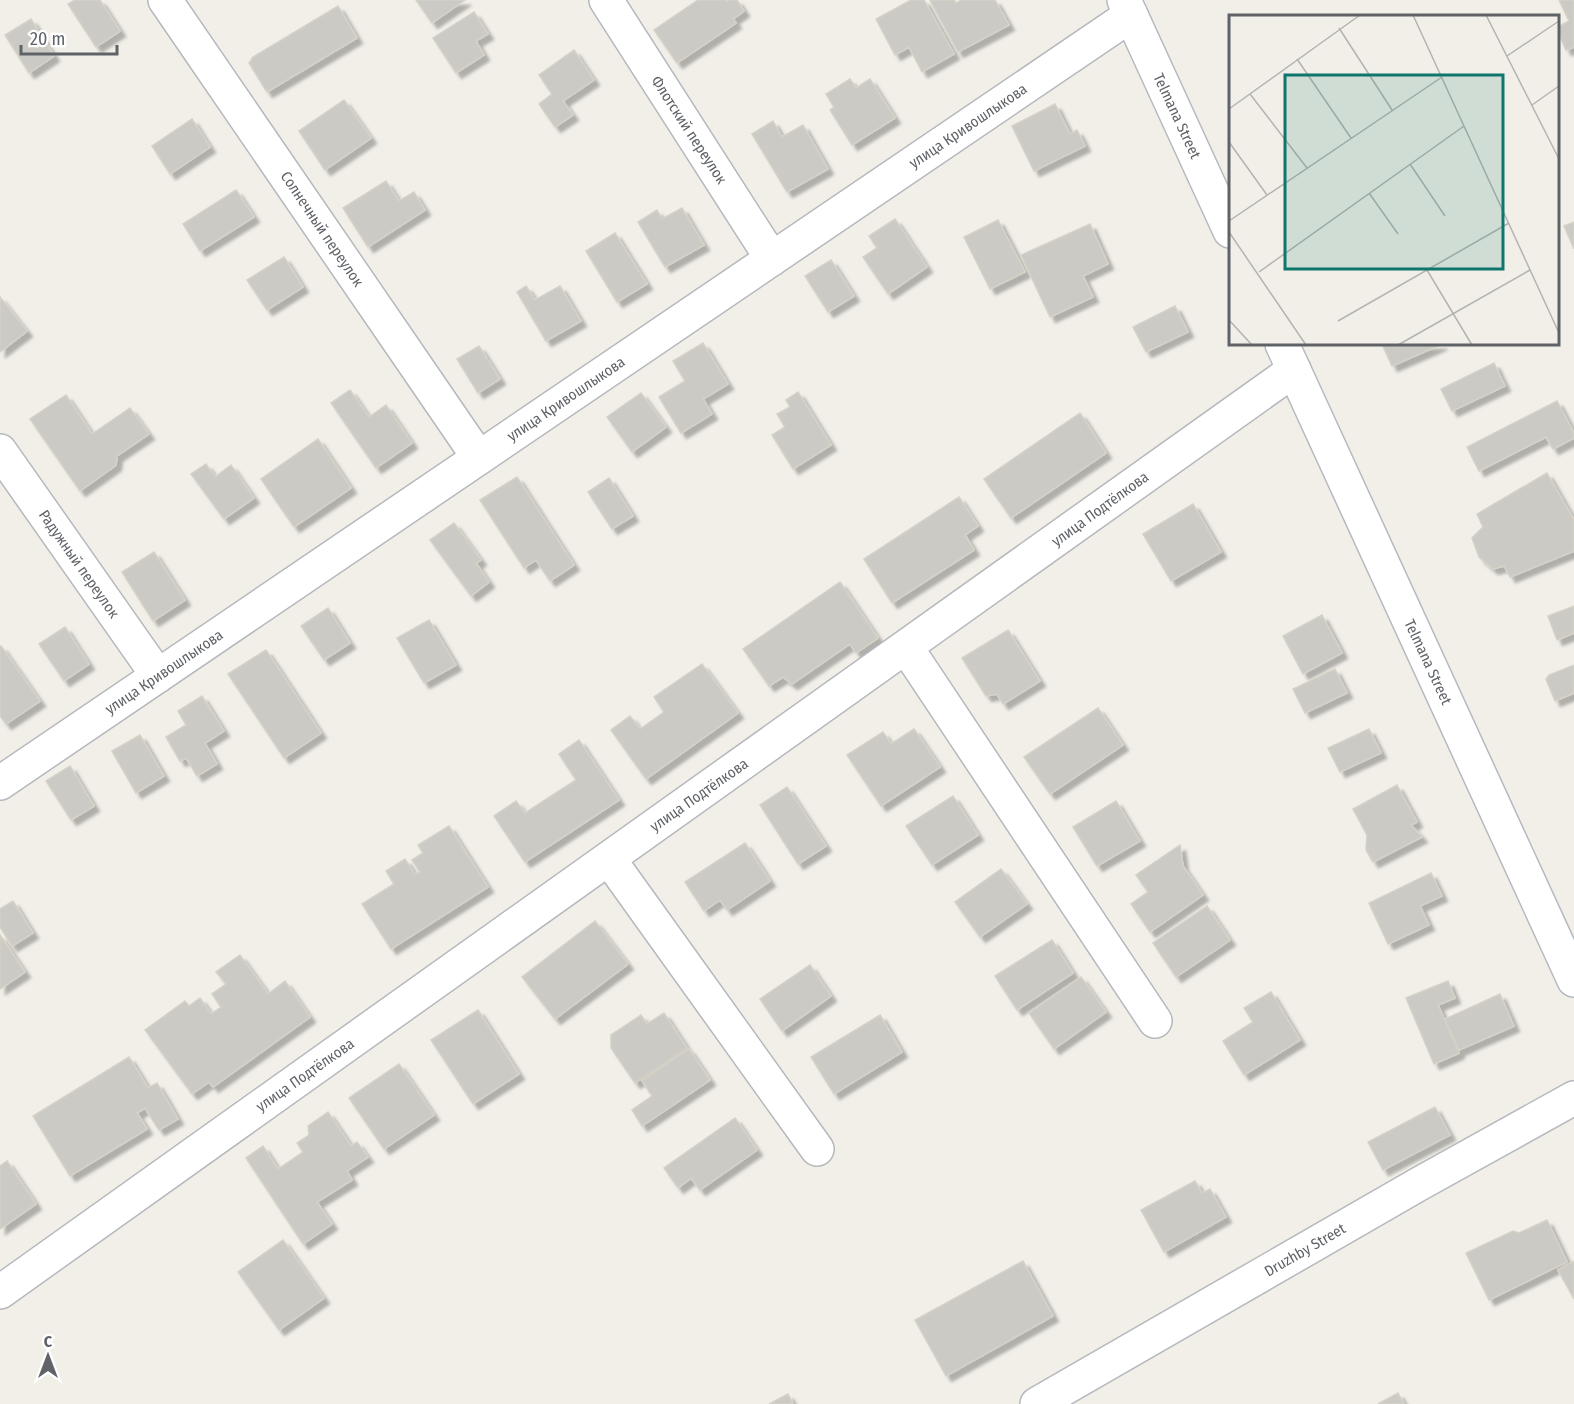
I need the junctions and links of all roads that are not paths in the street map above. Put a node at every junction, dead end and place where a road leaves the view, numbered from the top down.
1 (165, 0) edge
2 (606, 0) edge
3 (1128, 8) edge
4 (1229, 229) edge
5 (772, 259) junction
6 (1288, 357) edge
7 (0, 451) edge
8 (479, 458) junction
9 (906, 647) junction
10 (158, 676) junction
11 (0, 783) edge
12 (609, 858) junction
13 (1574, 980) edge
14 (1155, 1021) dead end
15 (1574, 1098) edge
16 (817, 1149) dead end
17 (0, 1292) edge
18 (1037, 1404) edge

1 - 8 street, Солнечный переулок
2 - 5 street, Флотский переулок
3 - 4 street, Telmana Street
3 - 5 street, улица Кривошлыкова
5 - 8 street, улица Кривошлыкова
6 - 9 street, улица Подтёлкова
6 - 13 street, Telmana Street
7 - 10 street, Радужный переулок
8 - 10 street, улица Кривошлыкова
9 - 12 street, улица Подтёлкова
9 - 14 street
10 - 11 street, улица Кривошлыкова
12 - 16 street
12 - 17 street, улица Подтёлкова
15 - 18 street, Druzhby Street

